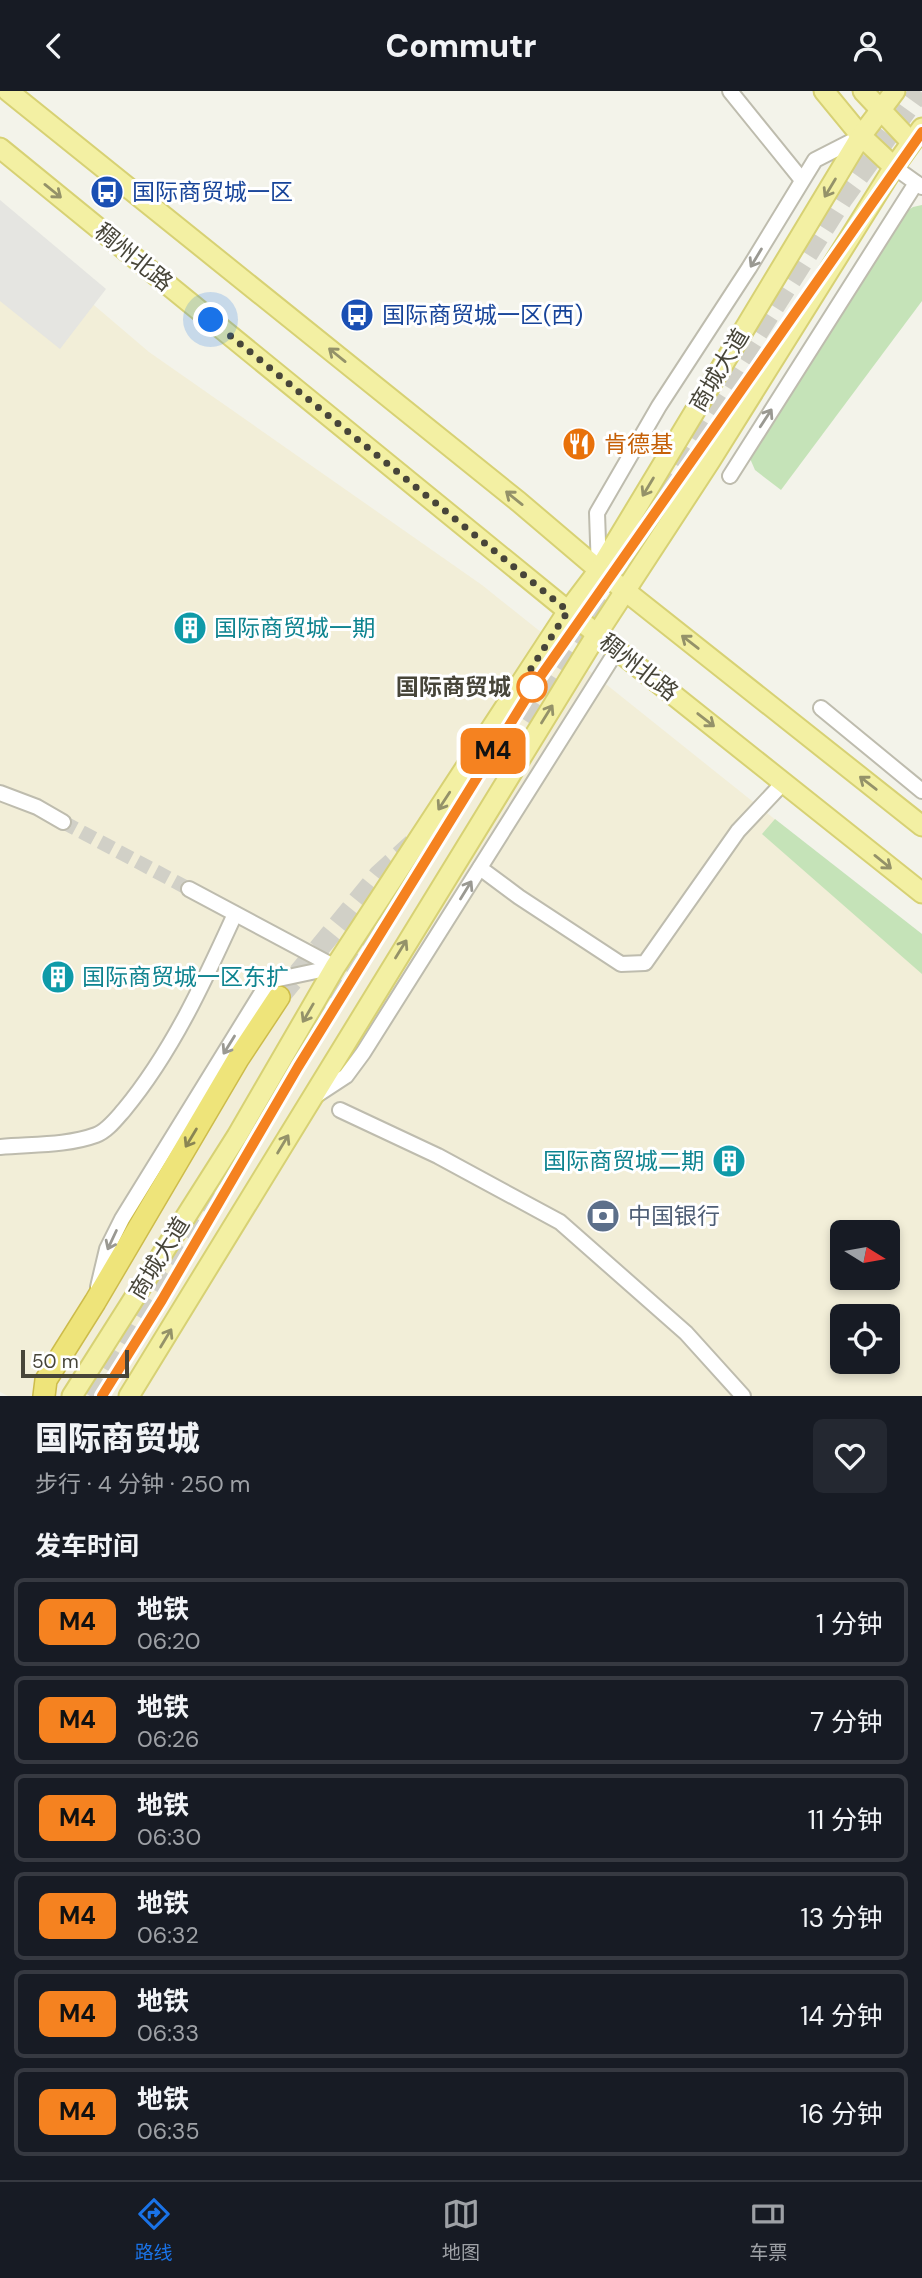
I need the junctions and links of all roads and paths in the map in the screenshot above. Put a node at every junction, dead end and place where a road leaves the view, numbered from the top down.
1 (8, 91) edge
2 (730, 91) edge
3 (824, 91) edge
4 (863, 91) edge
5 (895, 91) edge
6 (880, 111) junction
7 (916, 135) edge
8 (862, 136) junction
9 (0, 148) edge
10 (894, 167) junction
11 (802, 180) junction
12 (919, 185) edge
13 (730, 476) dead end
14 (598, 570) junction
15 (626, 591) junction
16 (568, 611) junction
17 (597, 634) junction
18 (617, 650) junction
19 (821, 708) dead end
20 (784, 782) junction
21 (922, 790) edge
22 (0, 793) edge
23 (63, 822) tunnel mouth
24 (922, 825) edge
25 (480, 868) junction
26 (189, 889) tunnel mouth
27 (922, 893) edge
28 (235, 914) junction
29 (335, 967) junction
30 (279, 997) tunnel mouth
31 (310, 1099) junction
32 (340, 1110) dead end
33 (0, 1147) edge
34 (95, 1302) junction
35 (44, 1396) edge
36 (72, 1396) edge
37 (129, 1396) edge
38 (743, 1396) edge

14 -> 1 main road
2 - 11 street
3 - 8 main road
4 - 6 main road
5 - 6 main road, 商城大道
6 - 7 main road
6 - 8 main road, 商城大道
7 - 10 main road, 商城大道
8 - 10 main road
8 - 11 street
8 -> 14 main road, 商城大道
9 -> 16 main road, 稠州北路
10 - 12 street
10 - 15 main road, 商城大道
11 -> 14 street
13 -> 12 street
14 - 15 main road
14 - 16 main road, 商城大道
15 - 17 main road, 商城大道
24 -> 15 main road
16 - 17 main road, 稠州北路
16 -> 29 main road, 商城大道
17 - 18 main road, 稠州北路
31 -> 17 main road, 商城大道
18 -> 20 main road, 稠州北路
18 - 25 street
19 - 21 street
20 - 25 street
20 -> 27 main road, 稠州北路
22 - 23 street
31 -> 25 street
26 - 28 street
28 - 29 street
28 - 33 street
29 -> 34 street
29 -> 36 main road, 商城大道
30 -> 34 highway
37 -> 31 main road, 商城大道
32 - 38 street
34 - 35 highway

